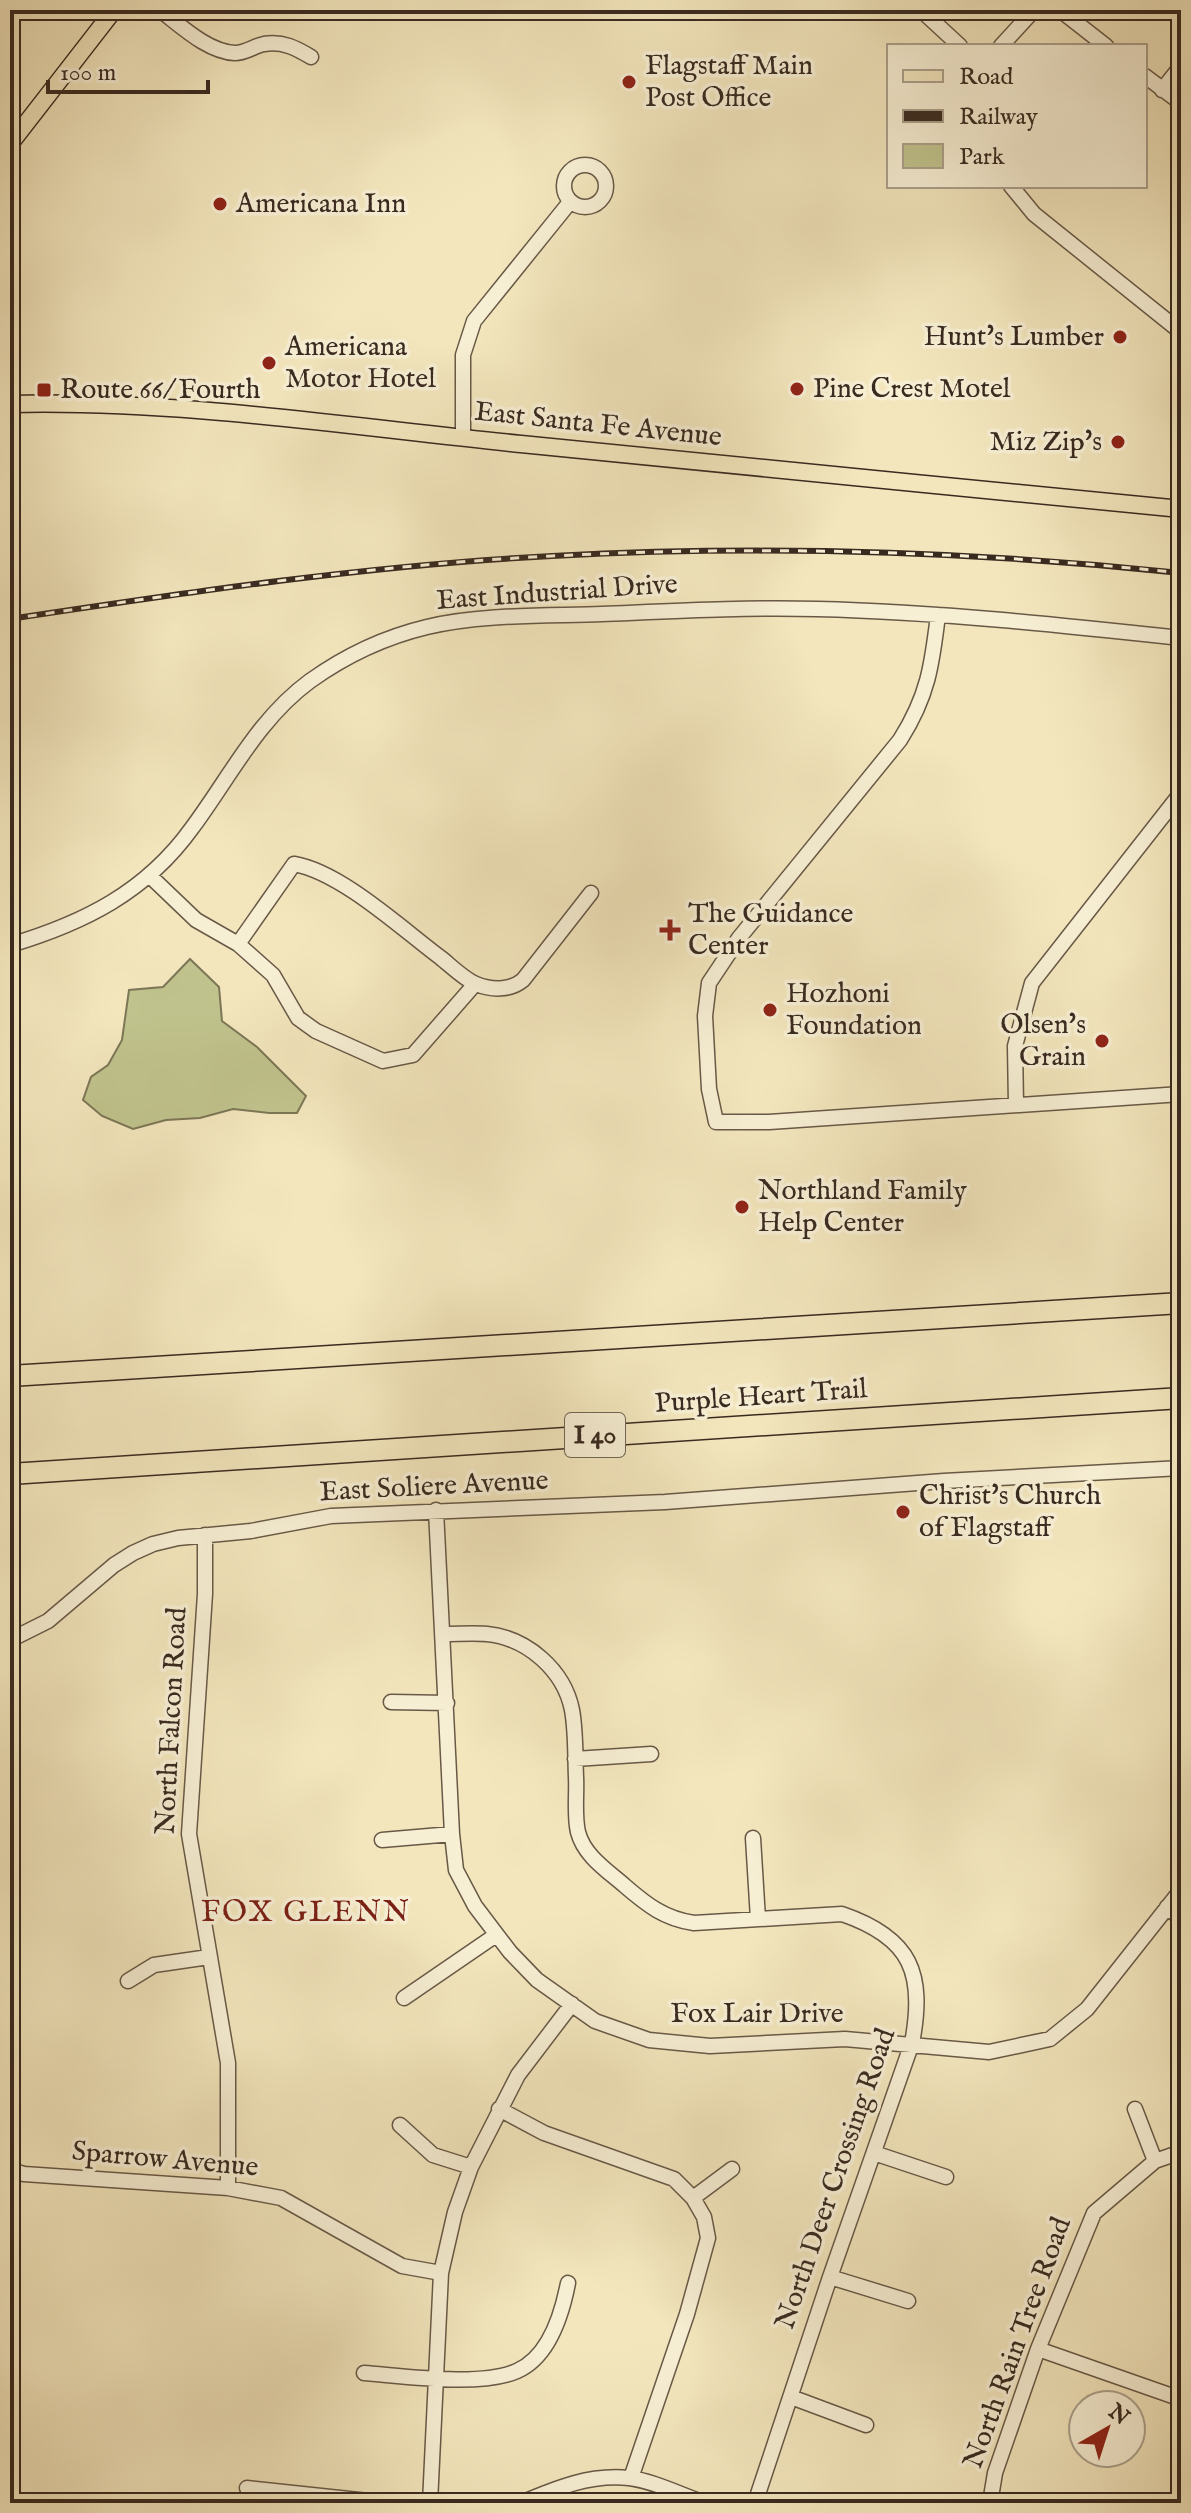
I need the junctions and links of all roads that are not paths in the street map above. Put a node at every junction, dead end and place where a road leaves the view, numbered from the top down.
1 (114, 10) edge
2 (160, 10) edge
3 (1034, 10) edge
4 (1060, 10) edge
5 (927, 12) edge
6 (958, 44) edge
7 (1003, 44) edge
8 (1103, 44) edge
9 (311, 57) dead end
10 (1181, 66) edge
11 (1147, 78) edge
12 (1162, 90) junction
13 (1181, 103) edge
14 (10, 144) edge
15 (1013, 188) edge
16 (570, 202) dead end
17 (1181, 332) edge
18 (10, 404) edge
19 (463, 438) junction
20 (1181, 509) edge
21 (938, 615) junction
22 (1181, 638) edge
23 (1181, 793) edge
24 (150, 876) junction
25 (591, 893) dead end
26 (238, 944) junction
27 (10, 945) edge
28 (475, 984) junction
29 (1181, 1094) edge
30 (1016, 1105) junction
31 (1181, 1303) edge
32 (10, 1376) edge
33 (1181, 1398) edge
34 (1181, 1468) edge
35 (10, 1474) edge
36 (436, 1510) junction
37 (205, 1535) junction
38 (444, 1634) junction
39 (10, 1640) edge
40 (391, 1702) dead end
41 (447, 1703) junction
42 (651, 1754) dead end
43 (575, 1759) junction
44 (452, 1834) junction
45 (753, 1838) dead end
46 (382, 1840) dead end
47 (1181, 1890) edge
48 (1167, 1907) junction
49 (758, 1919) junction
50 (1181, 1919) edge
51 (496, 1935) junction
52 (209, 1957) junction
53 (128, 1981) dead end
54 (404, 1998) dead end
55 (572, 2004) junction
56 (912, 2043) junction
57 (499, 2109) junction
58 (1135, 2109) dead end
59 (400, 2125) dead end
60 (1181, 2152) edge
61 (874, 2153) junction
62 (1155, 2161) junction
63 (471, 2167) junction
64 (732, 2169) dead end
65 (10, 2170) edge
66 (946, 2177) dead end
67 (228, 2188) junction
68 (693, 2198) junction
69 (441, 2273) junction
70 (830, 2277) junction
71 (568, 2283) dead end
72 (908, 2301) dead end
73 (1038, 2349) junction
74 (364, 2373) dead end
75 (437, 2378) junction
76 (791, 2397) junction
77 (1181, 2399) edge
78 (866, 2425) dead end
79 (631, 2478) junction
80 (247, 2488) dead end
81 (540, 2499) edge
82 (387, 2503) edge
83 (430, 2503) edge
84 (521, 2503) edge
85 (705, 2503) edge
86 (755, 2503) edge
87 (990, 2503) edge

1 - 14 main road
2 - 9 street
3 - 7 street
4 - 8 street
5 - 6 street
10 - 12 street
11 - 12 street
12 - 13 street
15 - 17 street
16 - 19 street
18 - 19 main road, East Santa Fe Avenue
19 - 20 main road, East Santa Fe Avenue
21 - 22 street, East Industrial Drive
21 - 24 street, East Industrial Drive
21 - 30 street
23 - 30 street
24 - 26 street
24 - 27 street, East Industrial Drive
25 - 28 street
26 - 28 street
26 - 28 street
29 - 30 street
31 - 32 highway
33 - 35 highway, Purple Heart Trail / I 40
34 - 36 street, East Soliere Avenue
36 - 37 street, East Soliere Avenue
36 - 38 street, Fox Lair Drive
37 - 39 street, East Soliere Avenue
37 - 52 street, North Falcon Road
38 - 41 street, Fox Lair Drive
38 - 43 street, North Deer Crossing Road
40 - 41 street
41 - 44 street, Fox Lair Drive
42 - 43 street
43 - 49 street, North Deer Crossing Road
44 - 46 street
44 - 51 street, Fox Lair Drive
45 - 49 street
47 - 48 street, Fox Lair Drive
48 - 50 street
48 - 56 street, Fox Lair Drive
49 - 56 street, North Deer Crossing Road
51 - 54 street
51 - 55 street, Fox Lair Drive
52 - 53 street
52 - 67 street, North Falcon Road
55 - 56 street, Fox Lair Drive
55 - 57 street
56 - 61 street, North Deer Crossing Road
57 - 63 street
57 - 68 street
58 - 62 street
59 - 63 street
60 - 62 street, North Rain Tree Road
61 - 66 street
61 - 70 street, North Deer Crossing Road
62 - 73 street, North Rain Tree Road
63 - 69 street
64 - 68 street
65 - 67 street, Sparrow Avenue
67 - 69 street, Sparrow Avenue
68 - 79 street
69 - 75 street
70 - 72 street
70 - 76 street, North Deer Crossing Road
71 - 75 street
73 - 77 street
73 - 87 street, North Rain Tree Road
74 - 75 street
75 - 83 street
76 - 78 street
76 - 86 street, North Deer Crossing Road
79 - 81 street
79 - 85 street
80 - 82 street
81 - 84 street

